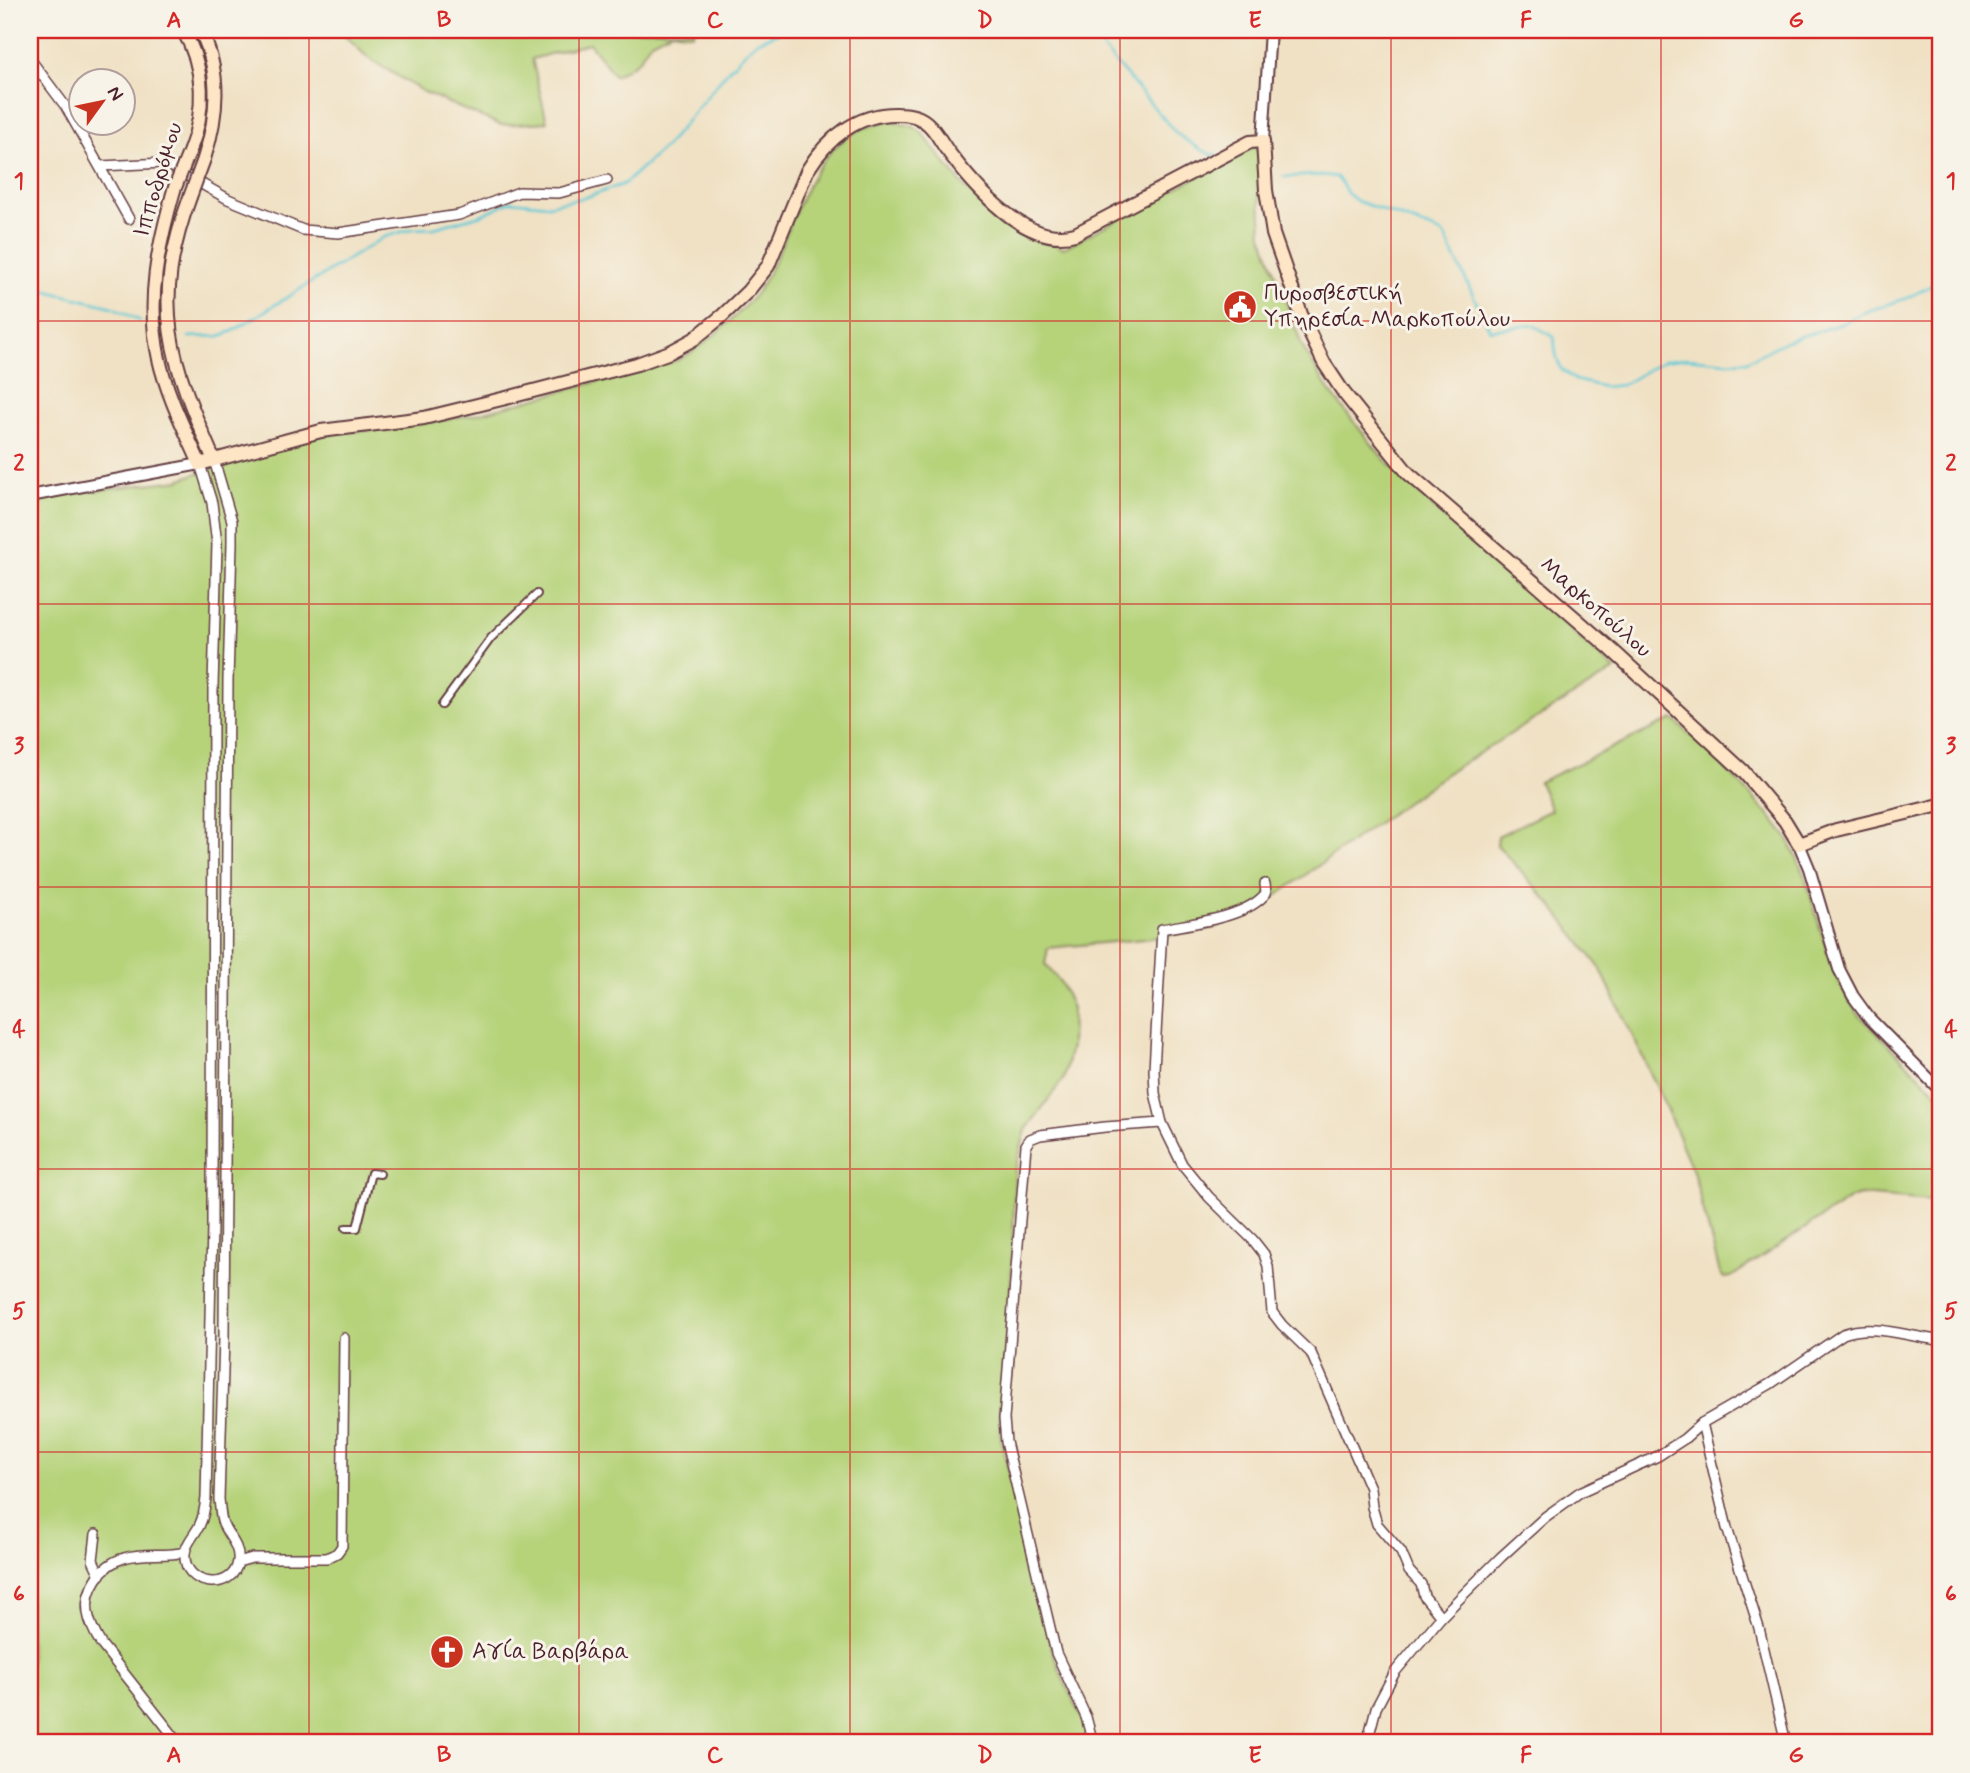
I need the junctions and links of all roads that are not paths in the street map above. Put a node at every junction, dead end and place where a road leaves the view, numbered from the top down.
1 (183, 30) edge
2 (200, 30) edge
3 (1270, 30) edge
4 (30, 59) edge
5 (1263, 141) junction
6 (100, 166) junction
7 (607, 180) dead end
8 (129, 219) dead end
9 (214, 460) junction
10 (200, 464) junction
11 (30, 496) edge
12 (537, 594) dead end
13 (442, 705) dead end
14 (214, 763) junction
15 (229, 763) junction
16 (1940, 804) edge
17 (1799, 844) junction
18 (1265, 884) dead end
19 (1940, 1090) edge
20 (1162, 1123) junction
21 (380, 1174) dead end
22 (346, 1228) dead end
23 (344, 1338) dead end
24 (1940, 1340) edge
25 (1702, 1423) junction
26 (96, 1534) dead end
27 (185, 1552) junction
28 (238, 1562) junction
29 (100, 1575) junction
30 (1441, 1617) junction
31 (179, 1743) edge
32 (1093, 1743) edge
33 (1367, 1743) edge
34 (1786, 1743) edge

1 - 10 main road, Ιπποδρόμου, bridge
2 - 9 main road, Ιπποδρόμου, bridge
3 - 5 street
4 - 6 street
5 - 9 main road
5 - 17 main road, Μαρκοπούλου
6 - 7 street
6 - 8 street
9 - 10 main road
9 - 15 street
10 - 11 street
10 - 14 street
12 - 13 street
14 - 15 street
14 - 27 street
15 - 28 street
16 - 17 main road
17 - 19 street, Μαρκοπούλου
18 - 20 street
20 - 30 street
20 - 32 street
21 - 22 street
23 - 28 street
24 - 25 street
25 - 30 street
25 - 34 street
26 - 29 street
27 - 28 street
27 - 29 street
29 - 31 street
30 - 33 street

